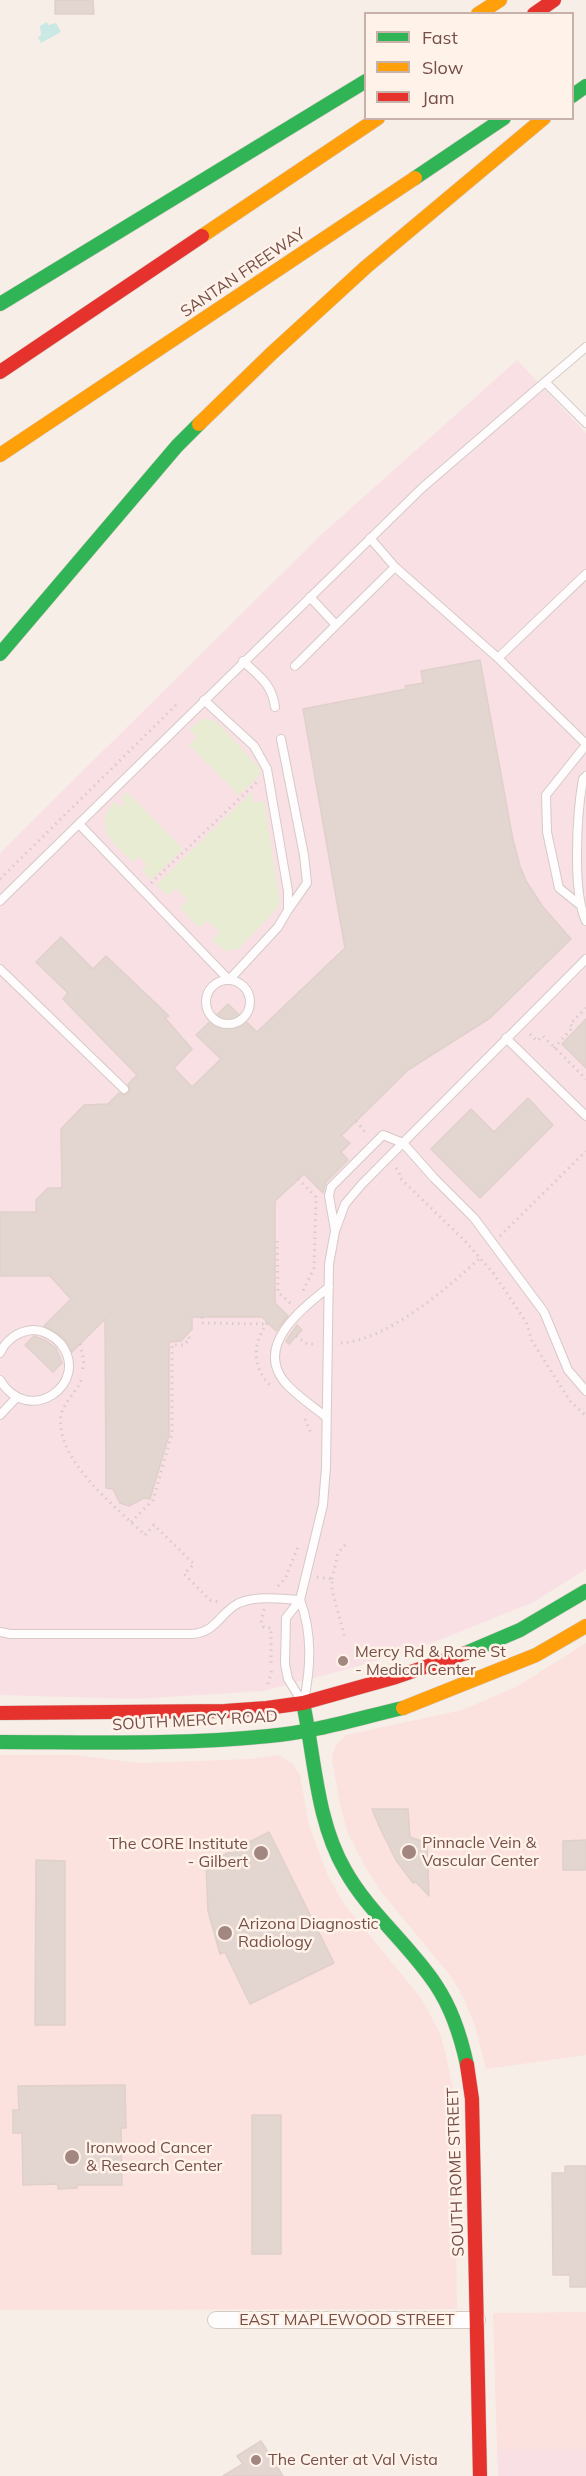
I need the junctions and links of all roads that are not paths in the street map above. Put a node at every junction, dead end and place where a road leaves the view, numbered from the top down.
1 (500, 0) edge
2 (554, 0) edge
3 (481, 12) edge
4 (537, 12) edge
5 (364, 82) edge
6 (586, 86) edge
7 (574, 95) edge
8 (375, 120) edge
9 (501, 120) edge
10 (542, 120) edge
11 (0, 303) edge
12 (586, 346) edge
13 (0, 372) edge
14 (545, 382) junction
15 (586, 423) edge
16 (0, 454) edge
17 (370, 538) junction
18 (395, 567) junction
19 (586, 573) edge
20 (310, 597) junction
21 (336, 625) junction
22 (0, 654) edge
23 (498, 658) junction
24 (243, 661) junction
25 (295, 666) dead end
26 (204, 700) junction
27 (275, 707) dead end
28 (281, 740) dead end
29 (586, 745) edge
30 (586, 776) edge
31 (80, 825) junction
32 (0, 901) edge
33 (579, 904) junction
34 (288, 910) junction
35 (586, 921) edge
36 (586, 958) edge
37 (0, 969) edge
38 (229, 980) junction
39 (506, 1038) junction
40 (124, 1089) dead end
41 (586, 1116) edge
42 (403, 1143) junction
43 (335, 1231) junction
44 (328, 1287) junction
45 (0, 1353) edge
46 (0, 1380) edge
47 (586, 1391) edge
48 (17, 1397) junction
49 (0, 1415) edge
50 (325, 1416) junction
51 (586, 1591) edge
52 (300, 1600) junction
53 (586, 1626) edge
54 (0, 1632) edge
55 (303, 1703) junction
56 (0, 1713) edge
57 (310, 1730) junction
58 (0, 1742) edge
59 (216, 2320) dead end
60 (477, 2320) junction
61 (480, 2476) edge

1 - 3 main road
2 - 4 main road
5 - 11 main road
6 - 7 main road
8 - 13 main road
9 - 16 main road, SANTAN FREEWAY
10 - 22 main road
12 - 14 lane
14 - 15 lane
14 - 17 lane
17 - 18 lane
17 - 20 lane
18 - 21 lane
18 - 23 lane
19 - 23 lane
20 - 21 lane
20 - 24 lane
21 - 25 lane
23 - 29 lane
24 - 26 lane
24 - 27 lane
26 - 31 lane
26 - 34 lane
28 - 34 lane
29 - 33 lane
30 - 33 lane
31 - 32 lane
31 - 38 lane
33 - 35 lane
34 - 38 lane
36 - 39 lane
37 - 40 lane
38 - 38 lane
39 - 41 lane
39 - 42 lane
42 - 43 lane
42 - 43 lane
42 - 47 lane
43 - 44 lane
44 - 50 lane
44 - 50 lane
45 - 48 lane
46 - 48 lane
48 - 49 lane
50 - 52 lane
51 - 55 main road, SOUTH MERCY ROAD
52 - 54 lane
52 - 55 lane
52 - 55 lane
53 - 57 main road, SOUTH MERCY ROAD
55 - 56 main road, SOUTH MERCY ROAD
55 - 57 main road, SOUTH ROME STREET
57 - 58 main road, SOUTH MERCY ROAD
57 - 60 main road, SOUTH ROME STREET
59 - 60 street, EAST MAPLEWOOD STREET
60 - 61 main road, SOUTH ROME STREET

